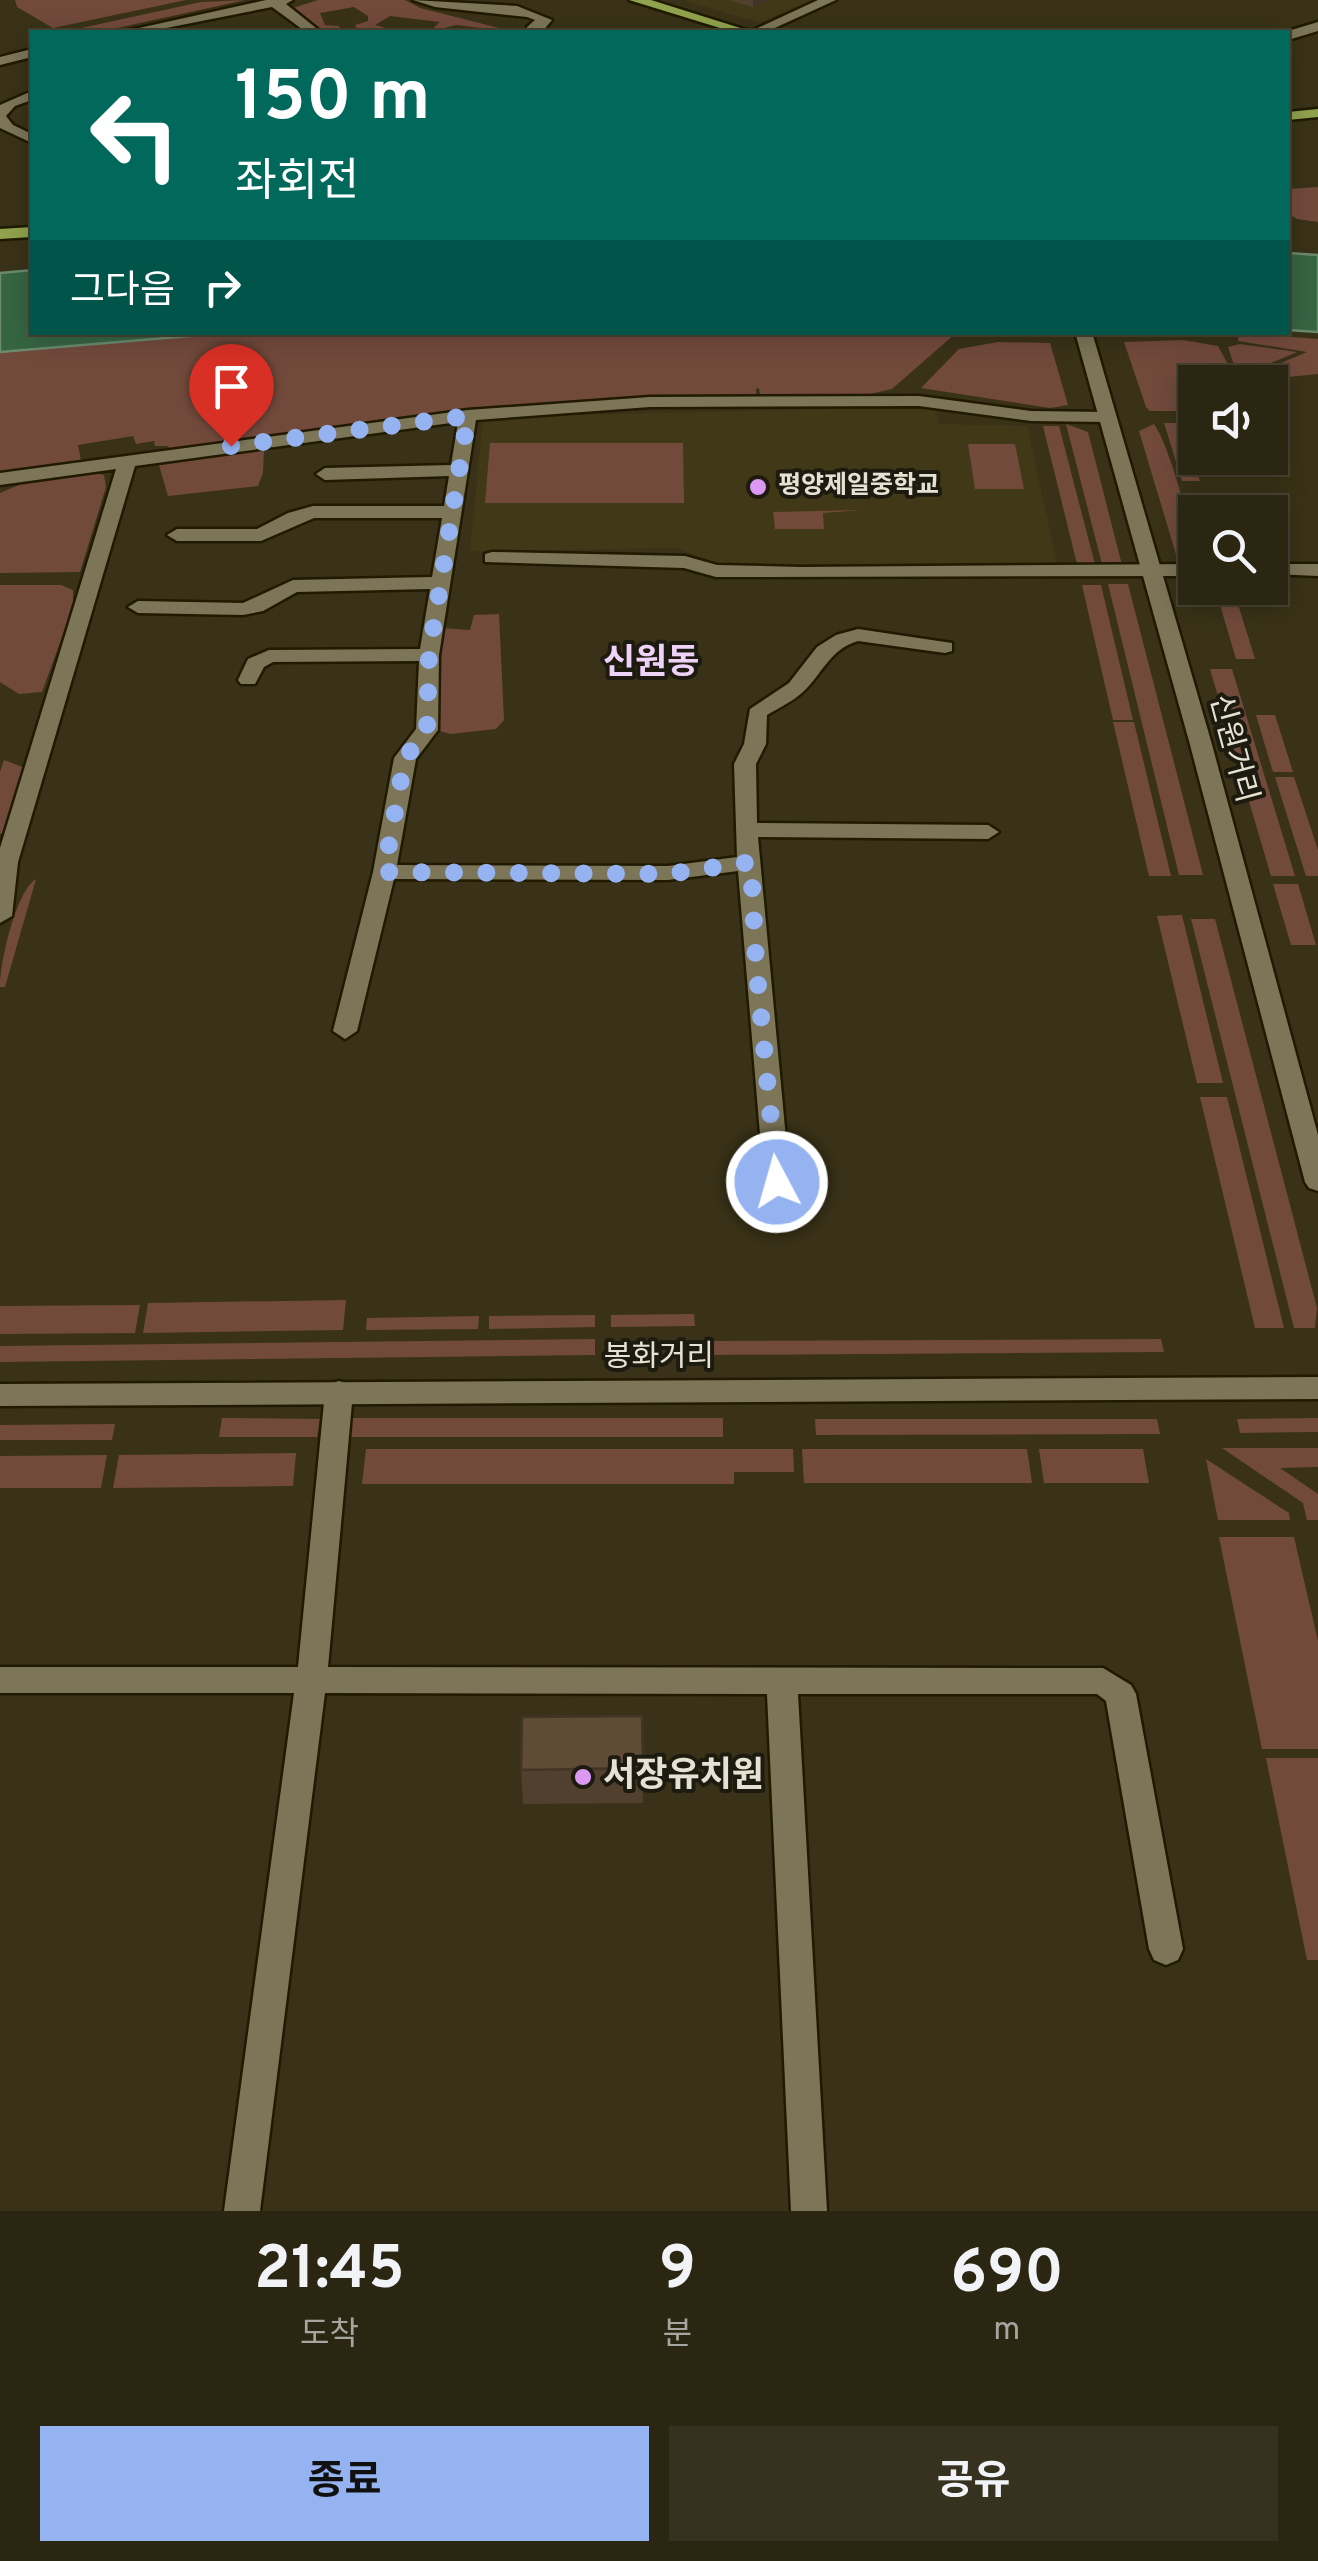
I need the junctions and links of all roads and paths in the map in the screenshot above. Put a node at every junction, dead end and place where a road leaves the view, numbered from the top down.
1 (420, 0) edge
2 (636, 0) edge
3 (828, 0) edge
4 (280, 1) edge
5 (1318, 26) edge
6 (138, 30) edge
7 (312, 30) edge
8 (535, 30) edge
9 (739, 30) edge
10 (760, 30) edge
11 (1290, 35) edge
12 (30, 54) edge
13 (0, 61) edge
14 (30, 97) edge
15 (1318, 113) edge
16 (0, 116) edge
17 (1290, 116) edge
18 (30, 138) edge
19 (30, 232) edge
20 (0, 234) edge
21 (1084, 335) edge
22 (468, 416) junction
23 (1107, 418) junction
24 (127, 462) junction
25 (458, 470) junction
26 (324, 474) dead end
27 (0, 479) edge
28 (451, 512) junction
29 (177, 535) dead end
30 (492, 558) dead end
31 (1178, 570) edge
32 (1288, 570) edge
33 (1318, 570) edge
34 (1150, 571) junction
35 (441, 584) junction
36 (138, 608) dead end
37 (945, 647) dead end
38 (429, 655) junction
39 (248, 680) dead end
40 (746, 830) junction
41 (988, 832) dead end
42 (4, 862) edge
43 (751, 862) junction
44 (384, 872) junction
45 (0, 916) edge
46 (345, 1030) dead end
47 (777, 1182) dead end
48 (1318, 1182) edge
49 (1318, 1388) edge
50 (339, 1392) junction
51 (0, 1395) edge
52 (312, 1677) junction
53 (0, 1680) edge
54 (782, 1680) junction
55 (1166, 1948) dead end
56 (242, 2211) edge
57 (809, 2211) edge

1 - 8 street
2 - 9 main road
3 - 10 street
4 - 6 street
4 - 7 street
5 - 11 street
12 - 13 street
14 - 16 street
15 - 17 main road
16 - 18 street
19 - 20 main road
21 - 23 street, 신원거리
22 - 23 street
22 - 24 street
22 - 25 street
23 - 34 street, 신원거리
24 - 27 street
24 - 42 street
25 - 26 street
25 - 28 street
28 - 29 street
28 - 35 street
30 - 34 street
31 - 34 street
32 - 33 street
34 - 48 street, 신원거리
35 - 36 street
35 - 38 street
37 - 40 street
38 - 39 street
38 - 44 street
40 - 41 street
40 - 43 street
42 - 45 street
43 - 44 street
43 - 47 street
44 - 46 street
49 - 50 street, 봉화거리
50 - 51 street, 봉화거리
50 - 52 street
52 - 53 street
52 - 54 street
52 - 56 street
54 - 55 street
54 - 57 street

